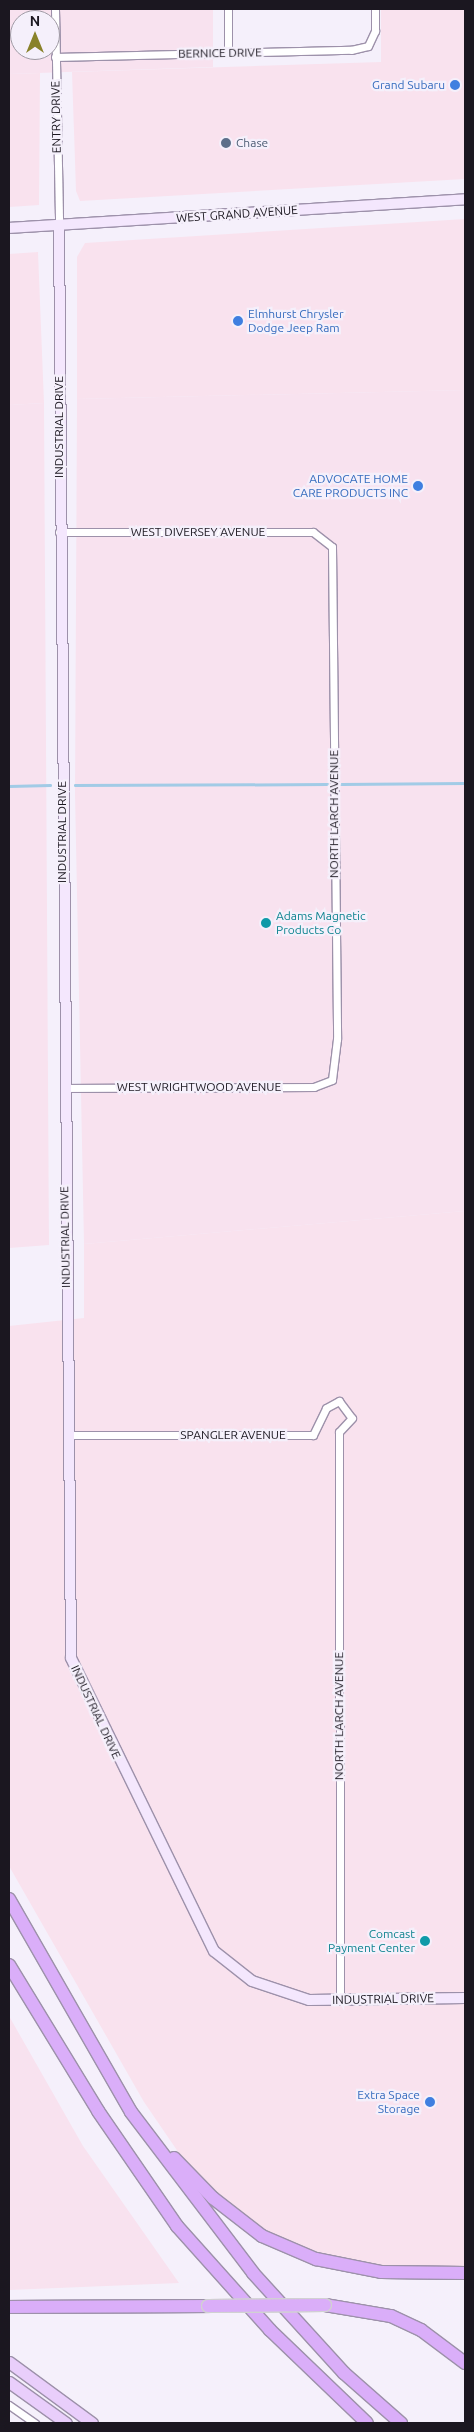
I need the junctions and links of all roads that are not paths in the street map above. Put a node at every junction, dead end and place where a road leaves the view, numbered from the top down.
1 (228, 9) edge
2 (375, 9) edge
3 (228, 52) junction
4 (60, 57) edge
5 (55, 60) edge
6 (465, 199) edge
7 (59, 225) junction
8 (9, 228) edge
9 (59, 532) junction
10 (332, 547) joint
11 (332, 1080) joint
12 (64, 1088) junction
13 (339, 1432) joint
14 (67, 1435) junction
15 (9, 1899) edge
16 (9, 1965) edge
17 (465, 1998) edge
18 (340, 2001) junction
19 (131, 2112) junction
20 (465, 2273) edge
21 (9, 2307) edge
22 (9, 2362) edge
23 (465, 2363) edge
24 (9, 2382) edge
25 (9, 2405) edge
26 (35, 2423) edge
27 (66, 2423) edge
28 (92, 2423) edge
29 (367, 2423) edge
30 (401, 2423) edge

1 - 3 street
2 - 3 street, BERNICE DRIVE
3 - 4 street, BERNICE DRIVE
5 - 7 street, ENTRY DRIVE
6 - 7 street, WEST GRAND AVENUE
7 - 8 street, WEST GRAND AVENUE
7 - 9 street, INDUSTRIAL DRIVE
9 - 10 street, WEST DIVERSEY AVENUE
9 - 12 street, INDUSTRIAL DRIVE
10 - 11 street, NORTH LARCH AVENUE
11 - 12 street, WEST WRIGHTWOOD AVENUE
12 - 14 street, INDUSTRIAL DRIVE
13 - 14 street, SPANGLER AVENUE
13 - 18 street, NORTH LARCH AVENUE
14 - 18 street, INDUSTRIAL DRIVE
15 - 19 highway
16 - 29 highway
17 - 18 street, INDUSTRIAL DRIVE
19 - 20 highway
19 - 30 highway
21 - 23 highway, bridge
22 - 28 main road
24 - 27 main road
25 - 26 street

